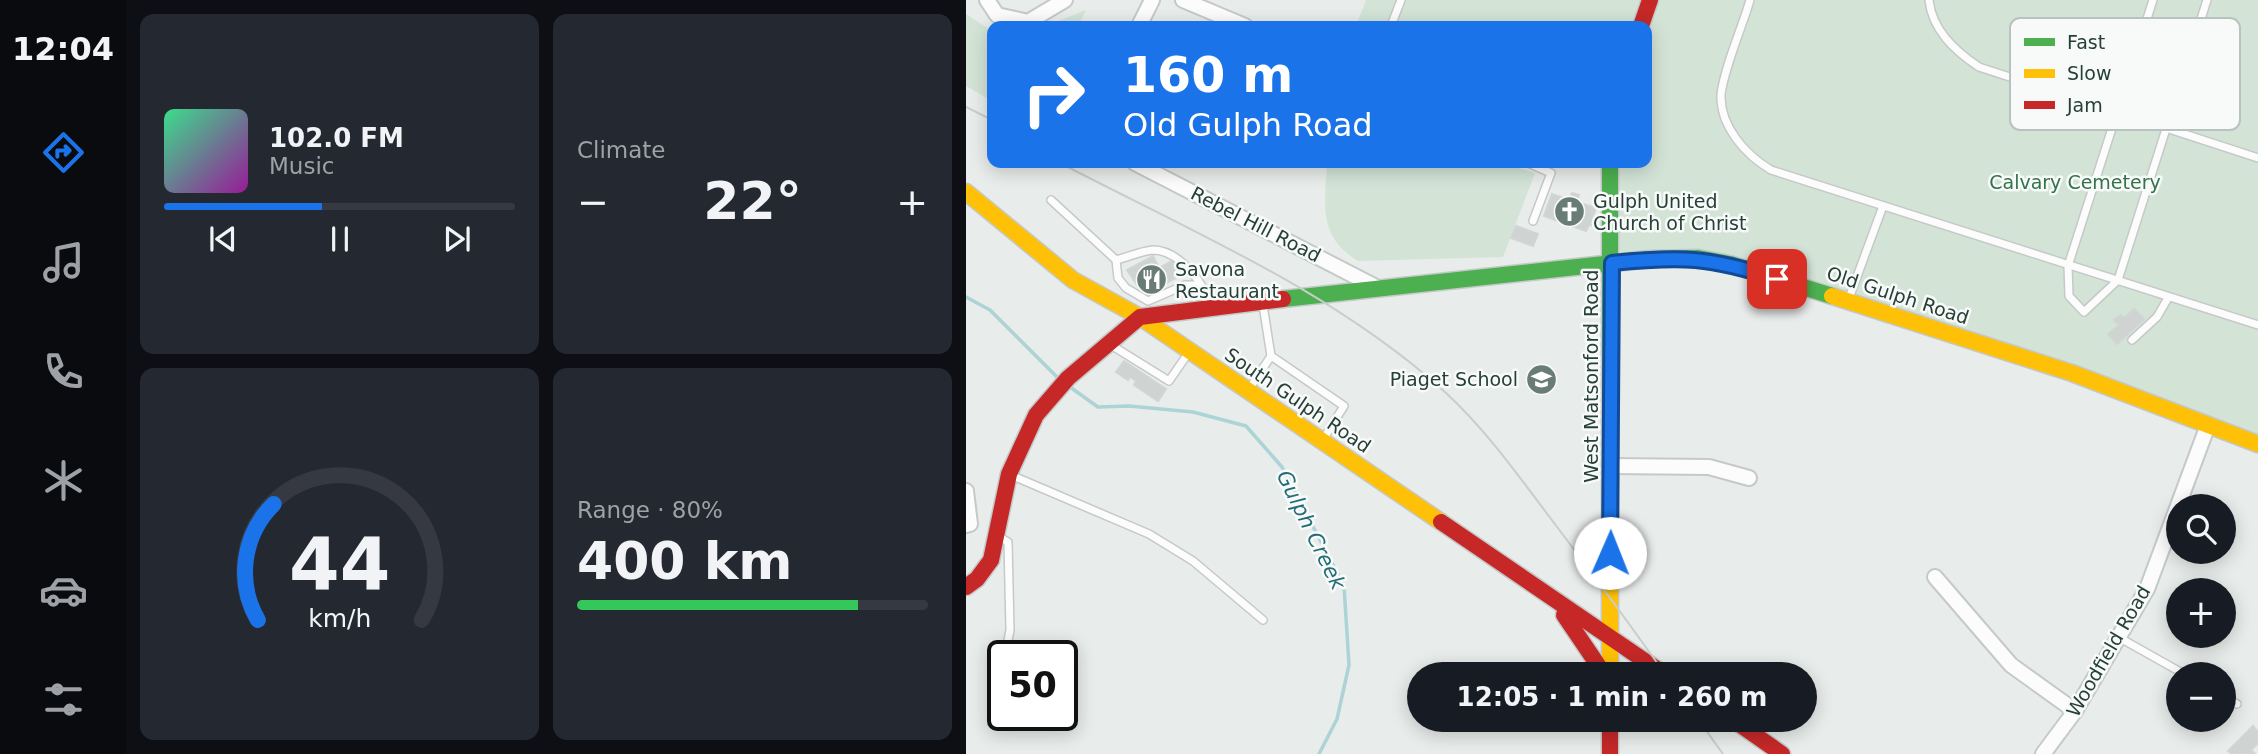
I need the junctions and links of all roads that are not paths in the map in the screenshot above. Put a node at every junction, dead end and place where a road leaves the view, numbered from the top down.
1 (987, 0) edge
2 (1065, 0) edge
3 (1152, 0) edge
4 (1183, 0) edge
5 (1401, 0) edge
6 (1650, 0) edge
7 (1751, 0) edge
8 (1929, 0) edge
9 (2153, 0) edge
10 (2207, 0) edge
11 (2147, 18) edge
12 (2201, 18) edge
13 (1024, 21) edge
14 (1030, 21) edge
15 (1142, 21) edge
16 (1233, 21) edge
17 (1393, 21) edge
18 (1643, 21) edge
19 (2010, 76) edge
20 (2112, 130) edge
21 (2165, 130) edge
22 (2178, 130) edge
23 (2258, 158) edge
24 (1145, 168) edge
25 (1545, 168) edge
26 (1610, 168) edge
27 (966, 192) edge
28 (1051, 200) dead end
29 (1883, 206) junction
30 (1534, 221) dead end
31 (1116, 260) junction
32 (1612, 263) junction
33 (2068, 266) junction
34 (2118, 280) junction
35 (1199, 285) junction
36 (1376, 286) junction
37 (2168, 298) junction
38 (1263, 301) junction
39 (1848, 301) junction
40 (1211, 308) junction
41 (1140, 317) junction
42 (2258, 325) edge
43 (2132, 340) dead end
44 (1107, 343) junction
45 (1190, 351) junction
46 (1271, 356) junction
47 (1248, 391) junction
48 (2208, 425) junction
49 (1322, 441) junction
50 (2258, 444) edge
51 (1612, 466) junction
52 (1009, 474) junction
53 (1749, 478) dead end
54 (966, 491) edge
55 (968, 525) edge
56 (998, 536) junction
57 (1935, 577) dead end
58 (966, 587) edge
59 (1552, 599) junction
60 (1263, 620) dead end
61 (2120, 638) junction
62 (1610, 639) junction
63 (1008, 640) edge
64 (1597, 662) edge
65 (1610, 662) edge
66 (1645, 662) edge
67 (2166, 664) edge
68 (2075, 711) junction
69 (1610, 732) edge
70 (1751, 732) edge
71 (1611, 754) edge
72 (1782, 754) edge
73 (2043, 754) edge

1 - 13 street
2 - 14 street
3 - 15 street
4 - 16 street
5 - 17 lane
6 - 18 main road
7 - 29 lane
8 - 19 lane
9 - 11 lane
10 - 12 lane
20 - 33 lane
21 - 34 lane
22 - 23 lane
24 - 36 street, Rebel Hill Road
25 - 30 lane
26 - 32 main road, West Matsonford Road
27 - 41 main road, South Gulph Road
28 - 31 lane
29 - 33 lane
29 - 39 lane
31 - 35 lane
31 - 35 lane
32 - 36 main road, Old Gulph Road
32 - 39 main road, Old Gulph Road
32 - 51 main road, West Matsonford Road
33 - 34 lane
33 - 34 lane
34 - 37 lane
35 - 40 lane
36 - 38 main road, Old Gulph Road
37 - 42 lane
37 - 43 lane
38 - 40 main road, Old Gulph Road
38 - 46 lane
39 - 48 main road, Old Gulph Road
40 - 41 main road, Old Gulph Road
41 - 44 main road
41 - 45 main road, South Gulph Road
44 - 45 lane
44 - 52 main road
45 - 47 main road, South Gulph Road
46 - 47 lane
46 - 49 lane
47 - 49 main road, South Gulph Road
48 - 50 main road, Old Gulph Road
48 - 61 street, Woodfield Road
49 - 59 main road, South Gulph Road
51 - 53 street
51 - 62 main road, West Matsonford Road
52 - 56 main road
52 - 60 lane
54 - 55 street
55 - 56 street
56 - 58 main road
56 - 63 lane
57 - 68 street
59 - 62 main road, South Gulph Road
59 - 64 main road
61 - 67 lane
61 - 68 street, Woodfield Road
62 - 65 main road, West Matsonford Road
62 - 66 main road, South Gulph Road
68 - 73 street, Woodfield Road
69 - 71 main road
70 - 72 main road

